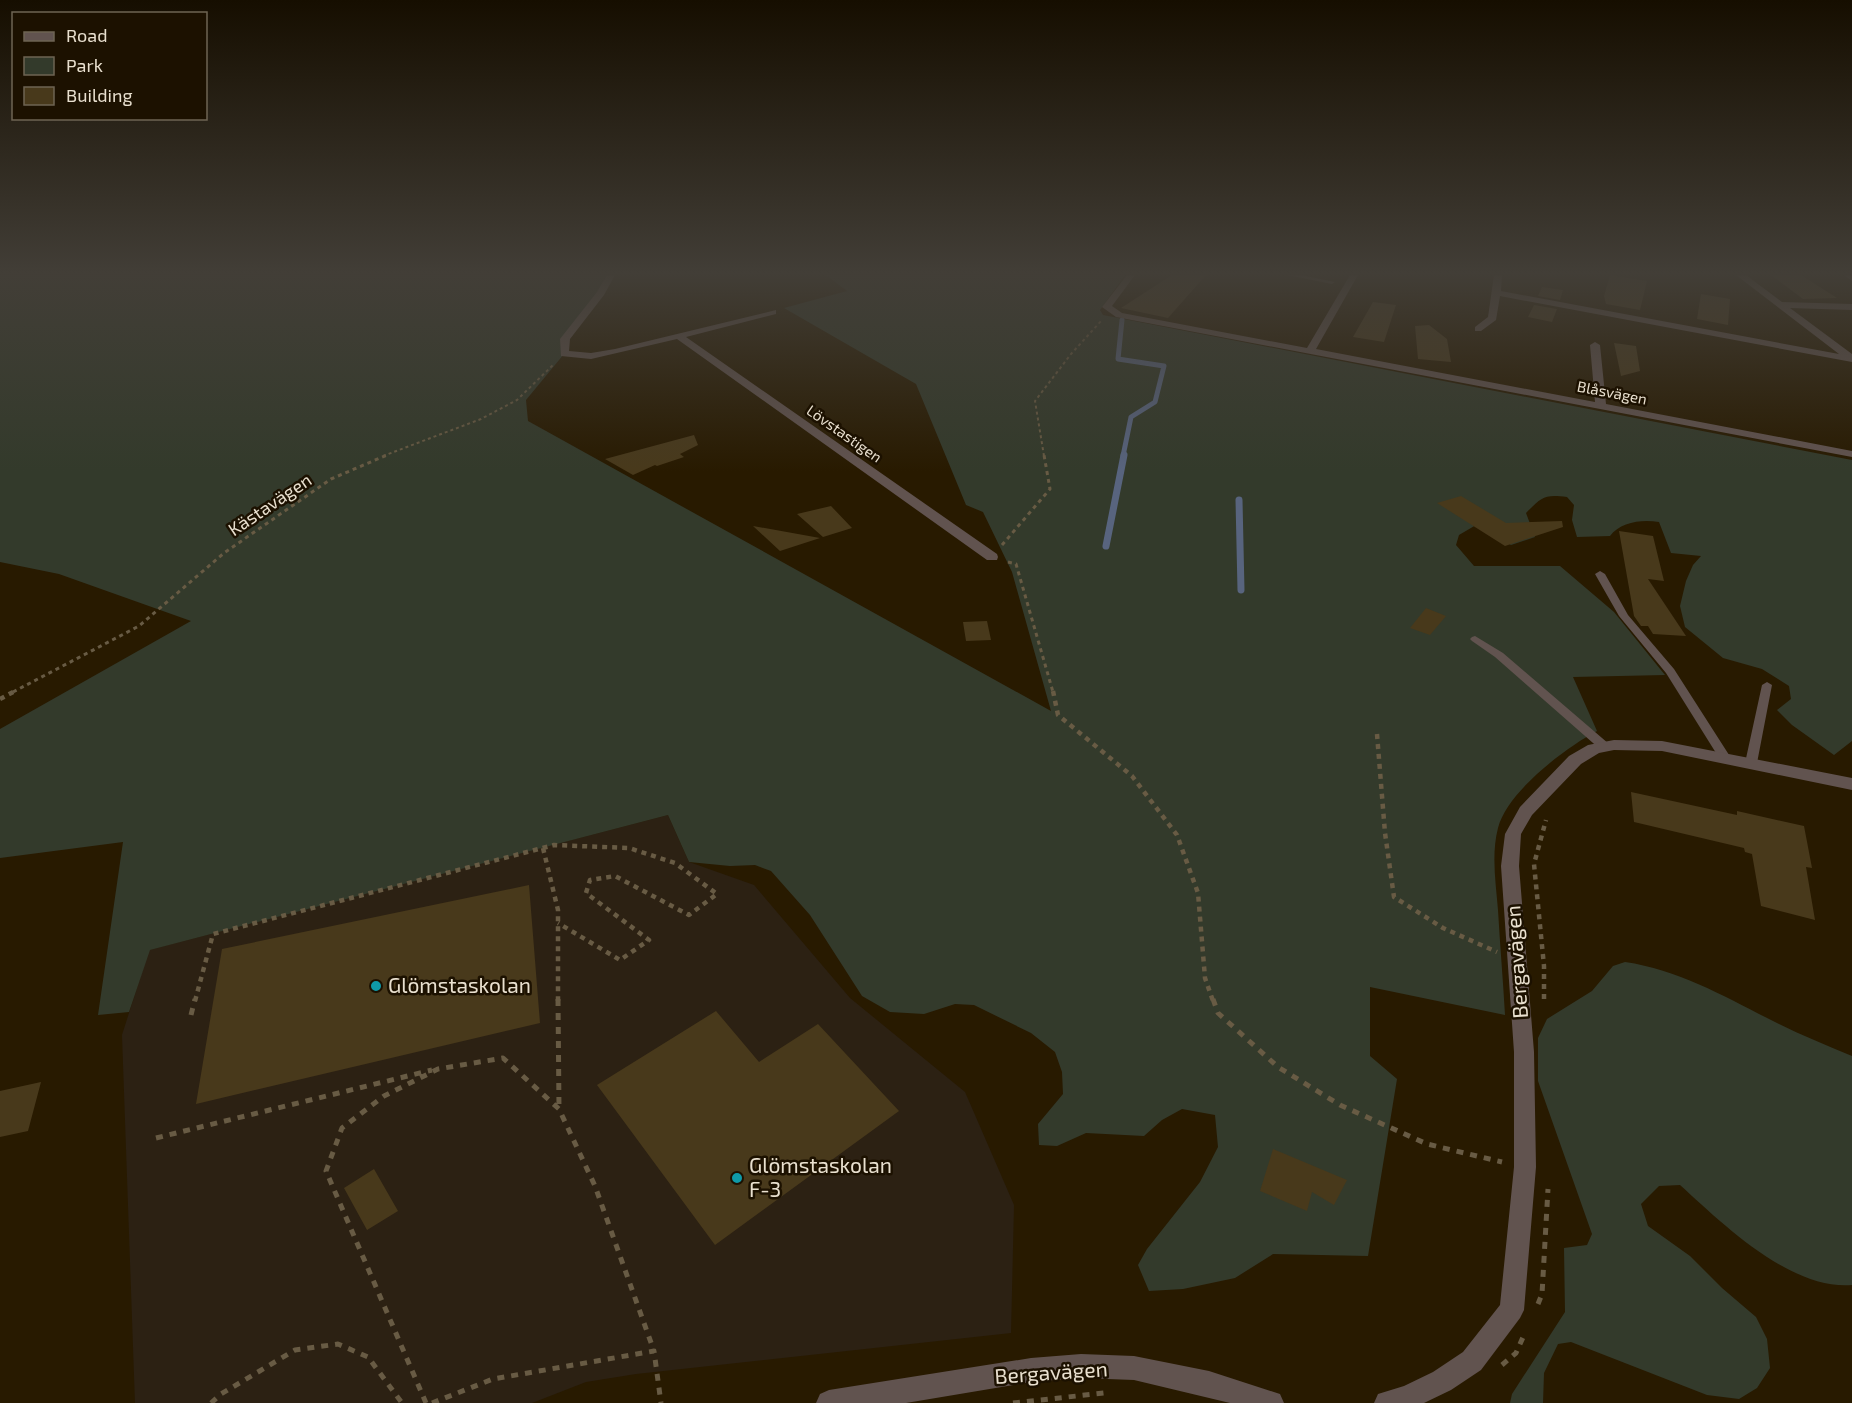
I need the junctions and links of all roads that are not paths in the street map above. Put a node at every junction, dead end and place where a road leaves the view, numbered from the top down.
1 (565, 340) edge
2 (660, 340) edge
3 (685, 340) edge
4 (1260, 340) edge
5 (1316, 340) edge
6 (1752, 340) edge
7 (1828, 340) edge
8 (1595, 345) dead end
9 (1311, 350) junction
10 (1852, 359) edge
11 (1601, 406) junction
12 (1852, 454) edge
13 (992, 557) road end
14 (1600, 574) dead end
15 (1475, 639) dead end
16 (1767, 685) dead end
17 (1605, 747) junction
18 (1725, 758) junction
19 (1751, 763) junction
20 (1852, 784) edge
21 (829, 1403) edge
22 (1271, 1403) edge
23 (1387, 1403) edge

1 - 2 street
3 - 13 street, Lövstastigen
4 - 9 street, Blåsvägen
5 - 9 street
6 - 10 street
7 - 10 street
8 - 11 street
9 - 11 street, Blåsvägen
11 - 12 street, Blåsvägen
14 - 18 lane
15 - 17 lane
16 - 19 lane
17 - 18 street, Bergavägen
17 - 23 street, Bergavägen
18 - 19 street, Bergavägen
19 - 20 street, Bergavägen
21 - 22 street, Bergavägen

